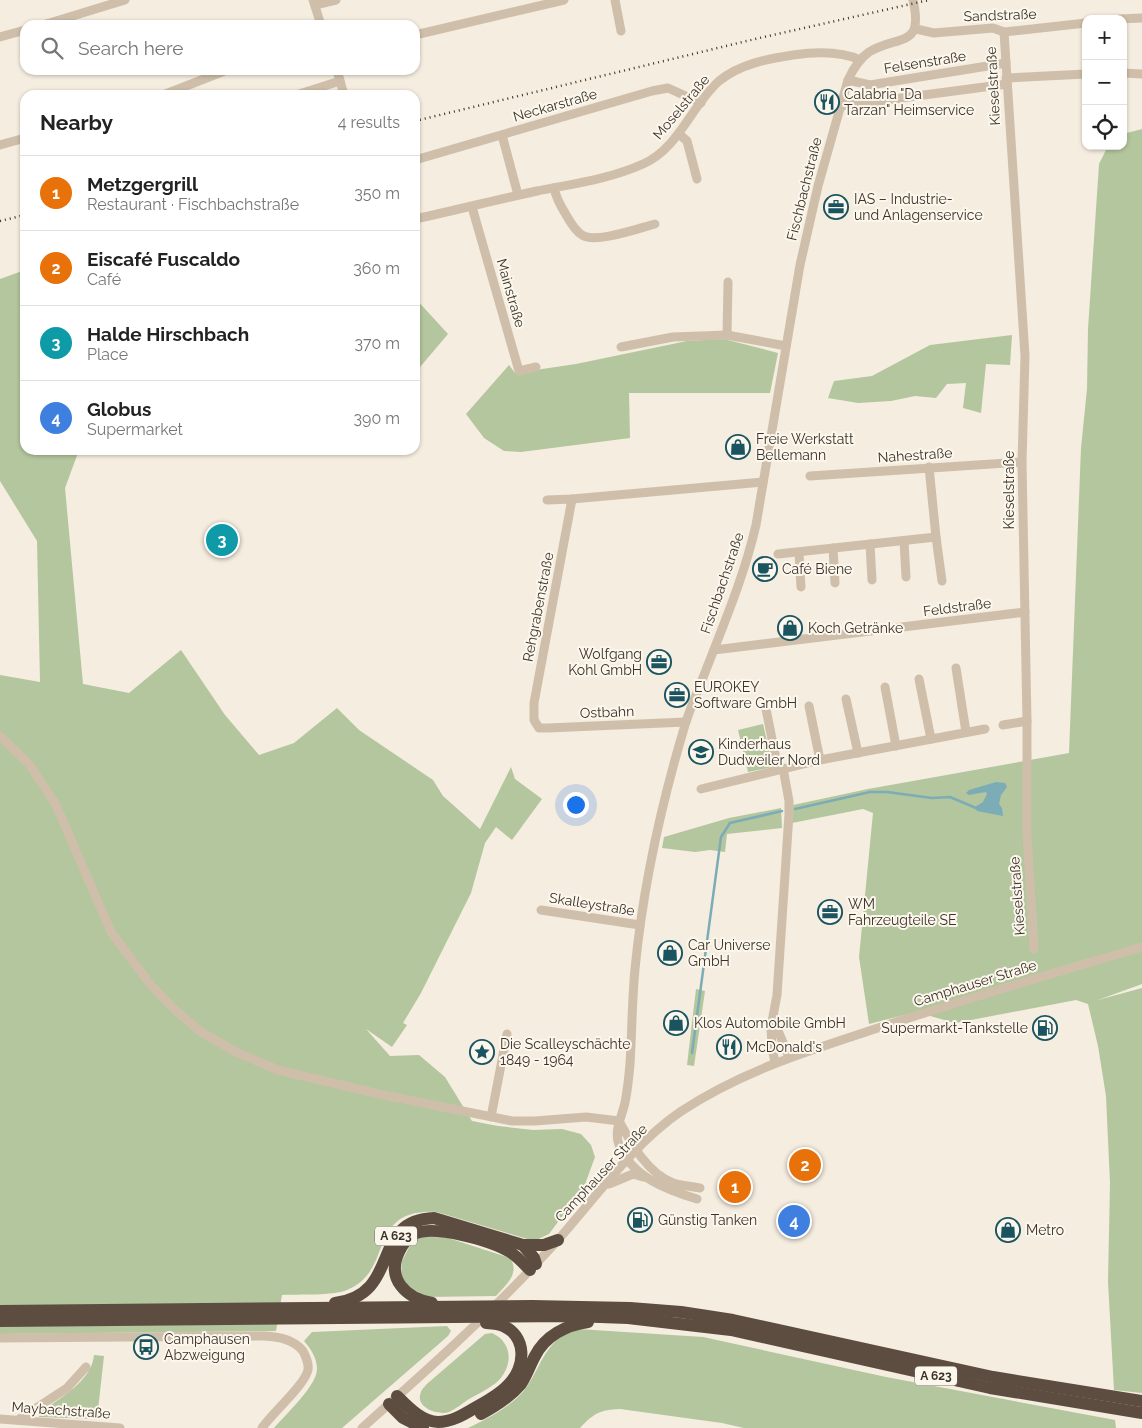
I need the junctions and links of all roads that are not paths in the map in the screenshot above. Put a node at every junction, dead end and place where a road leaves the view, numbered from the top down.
1 (125, 0) edge
2 (336, 0) edge
3 (564, 0) edge
4 (615, 0) edge
5 (913, 0) edge
6 (314, 3) edge
7 (1142, 18) edge
8 (1127, 19) edge
9 (59, 20) edge
10 (319, 20) edge
11 (1082, 23) edge
12 (916, 29) junction
13 (621, 31) dead end
14 (20, 32) edge
15 (1004, 32) junction
16 (420, 34) edge
17 (0, 38) edge
18 (860, 60) junction
19 (1006, 63) junction
20 (1082, 74) edge
21 (1127, 74) edge
22 (1142, 74) edge
23 (214, 75) edge
24 (338, 75) edge
25 (848, 80) junction
26 (340, 81) junction
27 (1007, 81) junction
28 (176, 90) edge
29 (312, 90) edge
30 (343, 90) edge
31 (701, 103) junction
32 (841, 106) junction
33 (679, 134) junction
34 (502, 135) junction
35 (20, 139) edge
36 (0, 145) edge
37 (420, 159) edge
38 (696, 179) dead end
39 (554, 188) junction
40 (518, 195) junction
41 (472, 207) junction
42 (420, 218) edge
43 (655, 224) dead end
44 (728, 282) dead end
45 (727, 335) junction
46 (786, 346) junction
47 (621, 347) dead end
48 (536, 367) dead end
49 (1022, 462) junction
50 (930, 467) junction
51 (810, 476) dead end
52 (763, 482) junction
53 (572, 499) junction
54 (547, 500) dead end
55 (936, 537) junction
56 (904, 541) junction
57 (870, 544) junction
58 (833, 548) junction
59 (799, 553) junction
60 (778, 554) dead end
61 (906, 577) dead end
62 (872, 580) dead end
63 (942, 581) dead end
64 (835, 583) dead end
65 (802, 587) dead end
66 (1025, 612) junction
67 (714, 650) junction
68 (956, 668) dead end
69 (919, 679) dead end
70 (885, 687) dead end
71 (846, 699) dead end
72 (809, 706) dead end
73 (766, 709) dead end
74 (534, 720) joint
75 (1027, 721) junction
76 (686, 722) junction
77 (1003, 724) dead end
78 (985, 729) dead end
79 (966, 732) junction
80 (0, 736) edge
81 (930, 739) junction
82 (896, 746) junction
83 (858, 753) junction
84 (820, 760) junction
85 (780, 769) junction
86 (701, 789) dead end
87 (541, 910) dead end
88 (640, 925) junction
89 (1142, 947) edge
90 (1034, 948) dead end
91 (774, 1021) junction
92 (507, 1034) dead end
93 (789, 1057) junction
94 (775, 1062) junction
95 (491, 1118) junction
96 (619, 1121) junction
97 (637, 1150) junction
98 (628, 1160) junction
99 (647, 1178) junction
100 (606, 1185) junction
101 (700, 1188) dead end
102 (697, 1199) dead end
103 (558, 1240) junction
104 (523, 1245) junction
105 (533, 1267) junction
106 (459, 1307) junction
107 (297, 1308) junction
108 (0, 1311) edge
109 (443, 1318) junction
110 (628, 1318) junction
111 (0, 1322) edge
112 (0, 1338) edge
113 (86, 1367) dead end
114 (393, 1400) junction
115 (1142, 1401) edge
116 (1142, 1413) edge
117 (0, 1420) edge
118 (18, 1420) junction
119 (120, 1428) edge
120 (262, 1428) edge
121 (362, 1428) edge
122 (423, 1428) edge
123 (455, 1428) edge

1 - 9 street
2 - 6 street
3 - 16 street
4 - 13 street
5 - 12 street
6 - 10 street
7 - 8 street
11 - 15 street, Sandstraße
12 - 15 street, Sandstraße
12 - 18 street, Fischbachstraße
14 - 17 street
15 - 19 street, Kieselstraße
18 - 25 street, Fischbachstraße
18 - 31 street, Moselstraße
19 - 25 street, Felsenstraße
19 - 27 street, Kieselstraße
20 - 27 street
21 - 22 street
23 - 28 street
24 - 26 street
25 - 32 street, Fischbachstraße
26 - 29 street
26 - 30 street
27 - 32 street
27 - 49 street, Kieselstraße
31 - 33 street, Moselstraße
31 - 34 street, Neckarstraße
32 - 46 street, Fischbachstraße
33 - 38 street
33 - 39 street, Moselstraße
34 - 37 street, Neckarstraße
34 - 40 street
35 - 36 street
39 - 40 street, Moselstraße
39 - 43 street
40 - 41 street, Moselstraße
41 - 42 street, Moselstraße
41 - 48 street, Mainstraße
44 - 45 street
45 - 46 street
45 - 47 street
46 - 52 street, Fischbachstraße
49 - 50 street, Nahestraße
49 - 66 street, Kieselstraße
50 - 51 street, Nahestraße
50 - 55 street
52 - 53 street
52 - 67 street, Fischbachstraße
53 - 54 street
53 - 74 street, Rehgrabenstraße
55 - 56 street
55 - 63 street
56 - 57 street
56 - 61 street
57 - 58 street
57 - 62 street
58 - 59 street
58 - 64 street
59 - 60 street
59 - 65 street
66 - 67 street, Feldstraße
66 - 75 street, Kieselstraße
67 - 76 street, Fischbachstraße
68 - 79 street
69 - 81 street
70 - 82 street
71 - 83 street
72 - 84 street
73 - 85 street
74 - 76 street, Ostbahn
75 - 77 street
75 - 90 street, Kieselstraße
76 - 88 street, Fischbachstraße
78 - 79 street
79 - 81 street
80 - 95 street
81 - 82 street
82 - 83 street
83 - 84 street
84 - 85 street
85 - 86 street
85 - 91 street
87 - 88 street, Skalleystraße
88 - 96 street, Fischbachstraße
89 - 93 street, Camphauser Straße
91 - 93 street
91 - 94 street
92 - 95 street
93 - 94 street, Camphauser Straße
94 - 97 street, Camphauser Straße
95 - 96 street
96 - 97 street
96 - 98 street, Fischbachstraße
97 - 98 street, Camphauser Straße
97 - 101 street
98 - 99 street, Fischbachstraße
98 - 100 street, Camphauser Straße
99 - 100 street, Fischbachstraße
99 - 102 street, Fischbachstraße
100 - 103 street, Camphauser Straße
103 - 104 highway
103 - 105 street, Camphauser Straße
104 - 105 highway
104 - 107 highway, A 623
105 - 106 highway
105 - 114 street, Camphauser Straße
106 - 107 highway, A 623
106 - 115 highway, A 623
107 - 108 highway, A 623
109 - 110 highway, A 623
109 - 111 highway, A 623
109 - 114 highway
110 - 116 highway, A 623
110 - 123 highway
112 - 120 street
113 - 118 street
114 - 121 street, Camphauser Straße
114 - 122 highway
117 - 118 street, Maybachstraße
118 - 119 street, Maybachstraße

